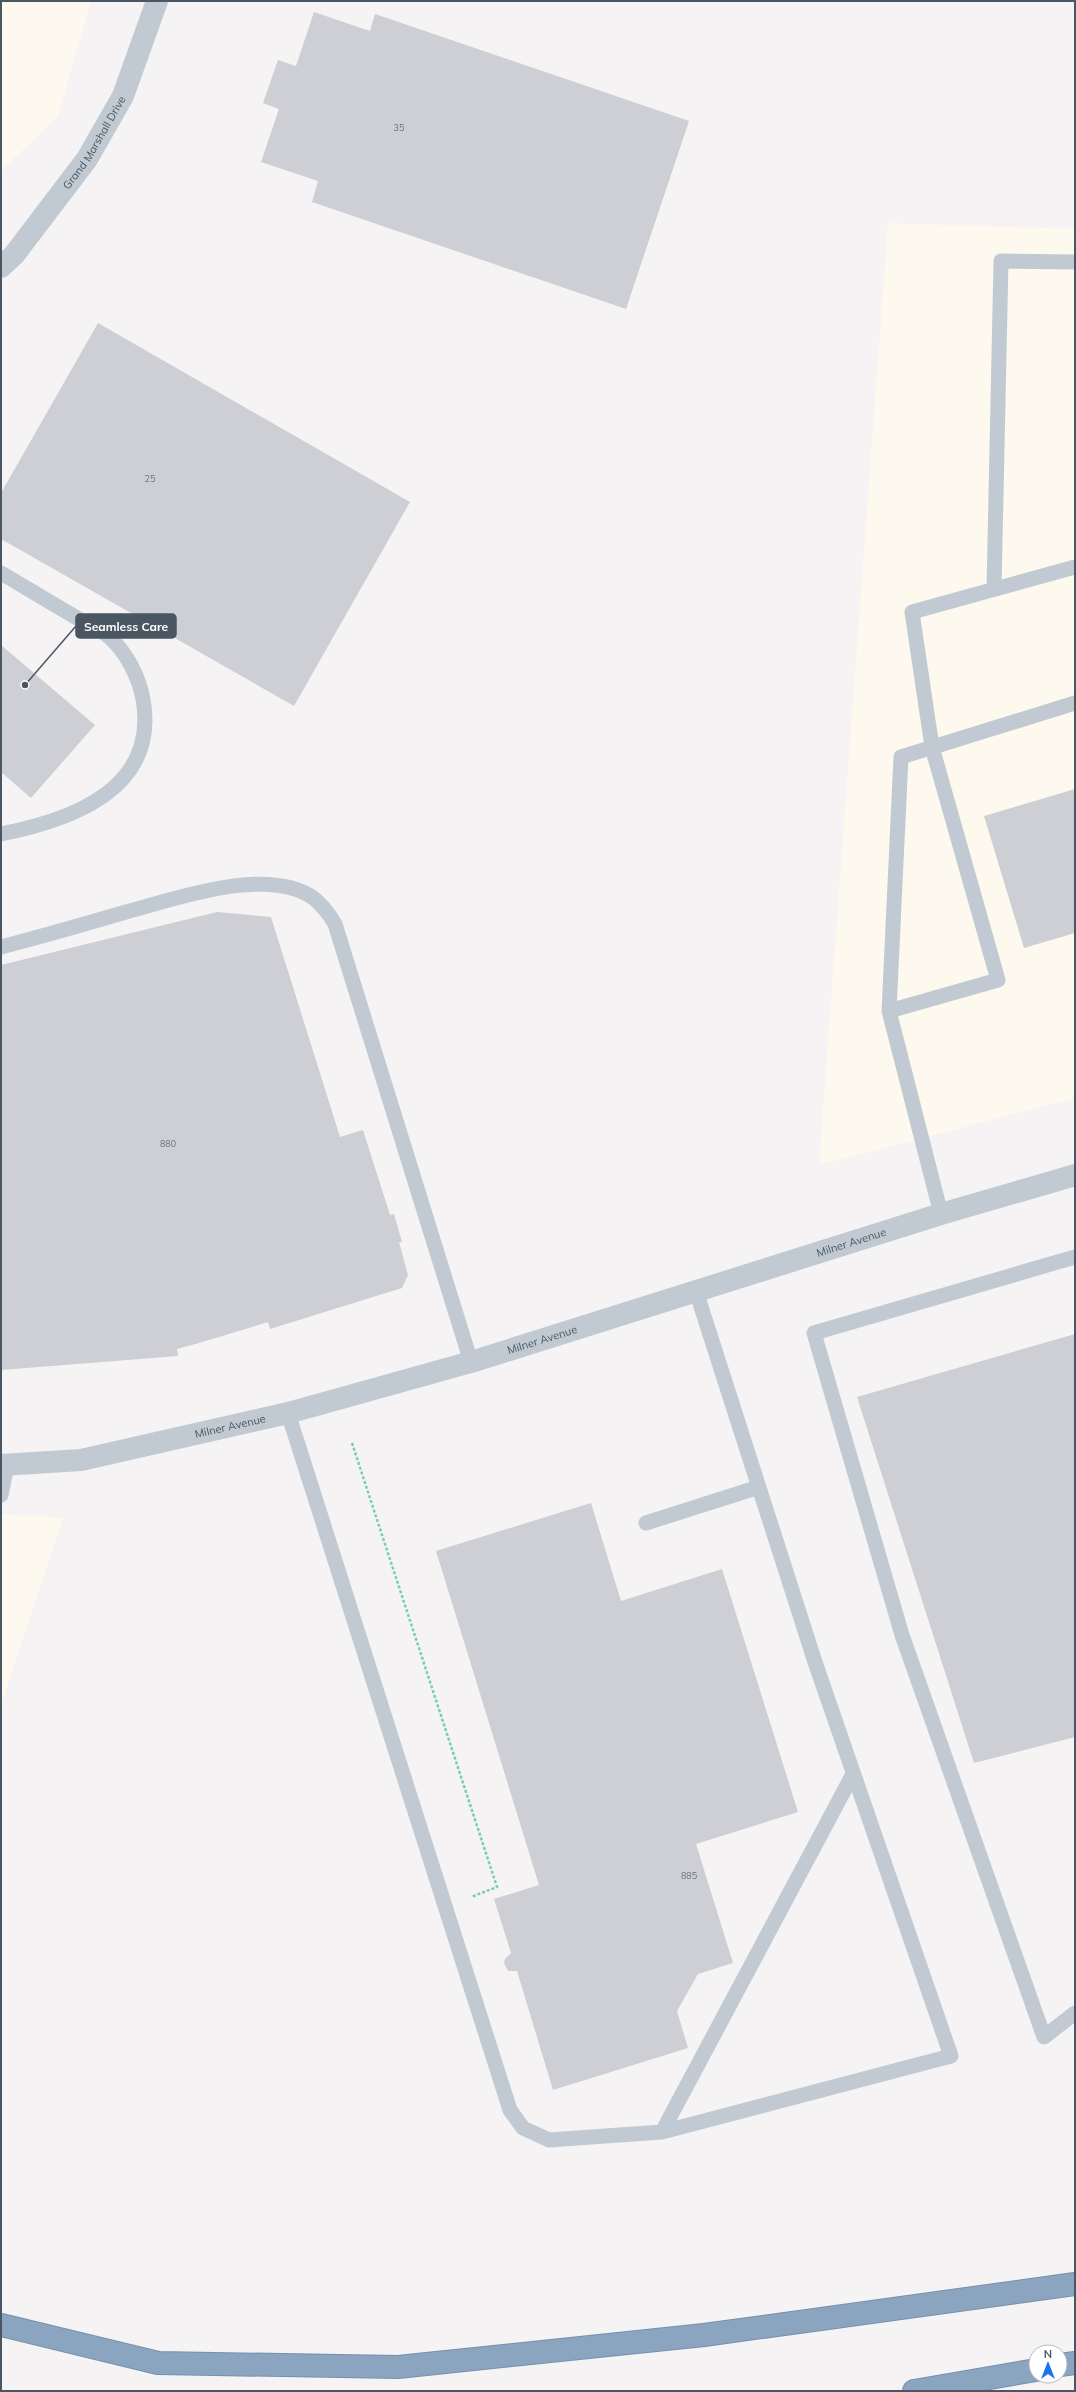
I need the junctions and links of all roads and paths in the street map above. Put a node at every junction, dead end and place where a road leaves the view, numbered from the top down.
1 (157, 1) edge
2 (1075, 262) edge
3 (1, 267) edge
4 (1075, 567) edge
5 (1, 573) edge
6 (994, 589) junction
7 (1075, 703) edge
8 (932, 747) junction
9 (1, 834) edge
10 (1, 947) edge
11 (889, 1011) junction
12 (1075, 1175) edge
13 (941, 1214) junction
14 (1075, 1257) edge
15 (696, 1291) junction
16 (471, 1362) junction
17 (288, 1414) junction
18 (352, 1443) dead end
19 (4, 1465) edge
20 (759, 1487) junction
21 (1, 1495) edge
22 (646, 1523) dead end
23 (853, 1774) junction
24 (445, 1907) junction
25 (1075, 2013) edge
26 (662, 2132) junction
27 (1075, 2284) edge
28 (1, 2325) edge
29 (1028, 2371) edge
30 (914, 2391) edge

1 - 3 street, Grand Marshall Drive
2 - 6 lane
4 - 6 lane
5 - 9 lane
6 - 8 lane
7 - 8 lane
8 - 11 lane
8 - 11 lane
10 - 16 lane
11 - 13 lane
12 - 13 street, Milner Avenue
13 - 15 street, Milner Avenue
14 - 25 lane
15 - 16 street, Milner Avenue
15 - 20 lane
16 - 17 street, Milner Avenue
17 - 19 street, Milner Avenue
17 - 24 lane
18 - 24 path
19 - 21 lane
20 - 22 lane
20 - 23 lane
23 - 26 lane
23 - 26 lane
24 - 26 lane
27 - 28 highway
29 - 30 highway

